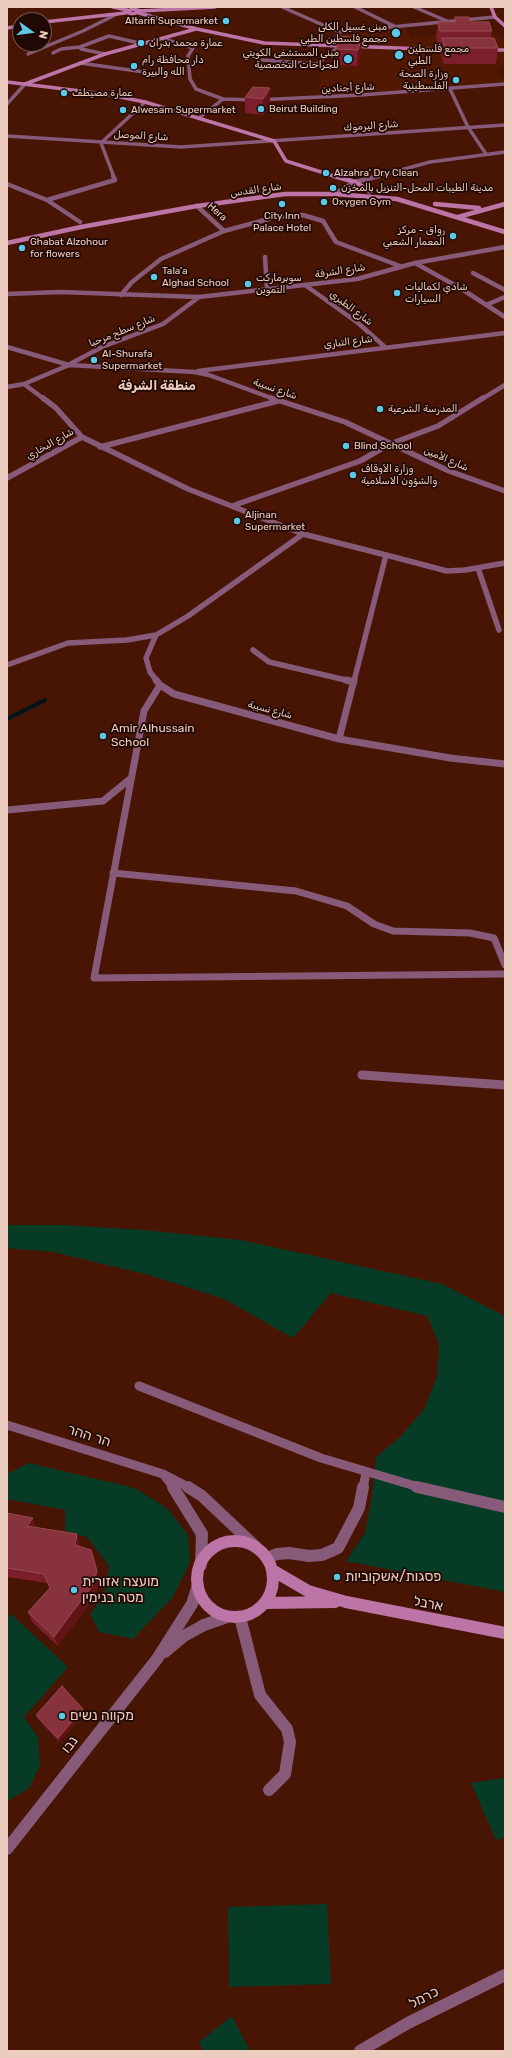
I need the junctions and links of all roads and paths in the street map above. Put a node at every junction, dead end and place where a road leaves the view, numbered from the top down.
1 (113, 7) edge
2 (215, 7) edge
3 (282, 7) edge
4 (355, 7) edge
5 (414, 7) edge
6 (493, 8) edge
7 (126, 11) junction
8 (139, 12) junction
9 (117, 14) junction
10 (495, 17) junction
11 (52, 21) edge
12 (448, 21) junction
13 (395, 26) junction
14 (505, 26) edge
15 (197, 29) junction
16 (339, 32) junction
17 (164, 39) junction
18 (143, 44) junction
19 (332, 45) junction
20 (341, 46) junction
21 (80, 47) junction
22 (460, 50) edge
23 (483, 50) edge
24 (505, 50) edge
25 (53, 53) dead end
26 (28, 54) dead end
27 (104, 54) junction
28 (262, 60) dead end
29 (80, 63) junction
30 (144, 72) dead end
31 (7, 82) edge
32 (24, 84) junction
33 (505, 84) edge
34 (450, 88) junction
35 (223, 99) junction
36 (145, 102) junction
37 (7, 104) edge
38 (199, 118) junction
39 (505, 124) edge
40 (468, 127) junction
41 (7, 136) edge
42 (274, 141) junction
43 (101, 143) junction
44 (505, 152) edge
45 (486, 154) junction
46 (355, 182) junction
47 (7, 184) edge
48 (339, 191) junction
49 (371, 192) junction
50 (417, 199) dead end
51 (47, 200) junction
52 (429, 202) dead end
53 (193, 203) junction
54 (505, 203) edge
55 (435, 204) junction
56 (197, 206) junction
57 (482, 208) junction
58 (465, 214) junction
59 (481, 216) dead end
60 (458, 217) junction
61 (80, 222) junction
62 (505, 227) edge
63 (224, 231) junction
64 (505, 232) edge
65 (7, 238) edge
66 (7, 243) edge
67 (505, 247) edge
68 (265, 256) dead end
69 (415, 263) junction
70 (400, 266) junction
71 (473, 273) dead end
72 (305, 285) junction
73 (267, 290) junction
74 (505, 290) edge
75 (7, 294) edge
76 (121, 295) junction
77 (199, 297) junction
78 (505, 297) edge
79 (486, 305) junction
80 (505, 317) edge
81 (505, 332) edge
82 (385, 347) junction
83 (7, 348) edge
84 (69, 365) junction
85 (194, 372) junction
86 (24, 384) junction
87 (505, 386) edge
88 (7, 387) edge
89 (278, 401) junction
90 (82, 437) junction
91 (390, 444) junction
92 (100, 447) junction
93 (7, 478) edge
94 (505, 492) edge
95 (232, 506) junction
96 (303, 534) junction
97 (386, 555) junction
98 (505, 563) edge
99 (478, 568) junction
100 (499, 630) dead end
101 (156, 635) junction
102 (253, 650) dead end
103 (7, 665) edge
104 (354, 682) junction
105 (160, 685) junction
106 (339, 738) junction
107 (505, 764) edge
108 (130, 779) junction
109 (7, 810) edge
110 (113, 874) junction
111 (505, 965) edge
112 (505, 974) edge
113 (362, 1075) dead end
114 (505, 1085) edge
115 (139, 1386) dead end
116 (7, 1425) edge
117 (366, 1473) junction
118 (163, 1474) junction
119 (505, 1507) edge
120 (255, 1546) junction
121 (267, 1558) junction
122 (201, 1565) junction
123 (272, 1570) junction
124 (198, 1585) junction
125 (346, 1602) junction
126 (265, 1603) junction
127 (227, 1617) junction
128 (240, 1617) junction
129 (505, 1633) edge
130 (157, 1659) junction
131 (269, 1790) dead end
132 (7, 1849) edge
133 (505, 1975) edge
134 (360, 2051) edge

1 - 7 street
2 - 8 street
3 - 16 street
4 - 13 street
5 - 12 street
6 - 10 street
7 - 8 street
7 - 9 street
8 - 15 street
9 - 11 street
9 - 26 street
10 - 12 street
10 - 14 street
12 - 13 street
13 - 16 street
15 - 17 street
15 - 19 street
16 - 19 street
17 - 18 street
17 - 35 street, شارع أجنادين
18 - 21 street
18 - 27 street
19 - 20 street
20 - 22 street
20 - 28 street
21 - 25 street
21 - 27 street
23 - 24 street
27 - 29 street
29 - 30 street
29 - 32 street
31 - 32 street
32 - 36 street
32 - 37 street
33 - 34 street, شارع أجنادين
34 - 35 street, شارع أجنادين
34 - 40 street
35 - 38 street
36 - 38 street
36 - 43 street
38 - 42 street
39 - 40 street, شارع اليرموك
40 - 42 street, شارع اليرموك
40 - 45 street
41 - 43 street, شارع الموصل
42 - 43 street, شارع الموصل
42 - 46 street
43 - 51 street
44 - 45 street
45 - 46 street
46 - 48 street
46 - 49 street
47 - 51 street
48 - 49 street, شارع القدس
48 - 53 street, شارع القدس
49 - 50 street, شارع القدس
51 - 61 street
52 - 55 street
53 - 56 street
53 - 61 street, شارع القدس
54 - 57 street
55 - 57 street
55 - 58 street
56 - 60 street, شارع القدس
56 - 63 street, Hera
56 - 66 street, شارع القدس
57 - 58 street
57 - 59 street
58 - 60 street
58 - 62 street
60 - 64 street, شارع القدس
61 - 65 street, شارع القدس
63 - 70 street
63 - 76 street
67 - 69 street, شارع الشرفة
68 - 73 street
69 - 70 street, شارع الشرفة
69 - 79 street
70 - 72 street, شارع الشرفة
71 - 74 street
72 - 73 street, شارع الشرفة
72 - 82 street, شارع الطبري
73 - 77 street, شارع الشرفة
75 - 76 street
76 - 77 street
77 - 84 street, شارع سطح مرحبا
78 - 79 street
79 - 80 street
81 - 82 street, شارع التباري
82 - 85 street, شارع التباري
83 - 84 street
84 - 85 street, شارع نسيبة
84 - 86 street
85 - 89 street, شارع نسيبة
86 - 88 street
86 - 90 street, شارع البخاري
87 - 91 street, شارع الأمين
89 - 91 street, شارع نسيبة
89 - 92 street
90 - 92 street
90 - 93 street, شارع البخاري
91 - 94 street, شارع الأمين
91 - 95 street
92 - 95 street
95 - 96 street
96 - 97 street
96 - 101 street
97 - 99 street
97 - 104 street
98 - 99 street
99 - 100 street
101 - 103 street
101 - 105 street, شارع نسيبة
102 - 104 street
104 - 106 street
105 - 106 street, شارع نسيبة
105 - 108 street
106 - 107 street, شارع نسيبة
108 - 109 street
108 - 110 street
110 - 111 street
110 - 112 street
113 - 114 street
115 - 117 street
116 - 118 street, הר ההר
117 - 119 street
117 - 121 street
118 - 120 street, הר ההר
118 - 122 street
120 - 121 street
120 - 122 street
121 - 123 street
122 - 124 street
123 - 125 street, ארבל
123 - 126 street
124 - 127 street
124 - 130 street, נבו
125 - 126 street, ארבל
125 - 129 street, ארבל
126 - 128 street
127 - 128 street
127 - 130 street, נבו
128 - 131 street
130 - 132 street, נבו
133 - 134 street, כרמל

